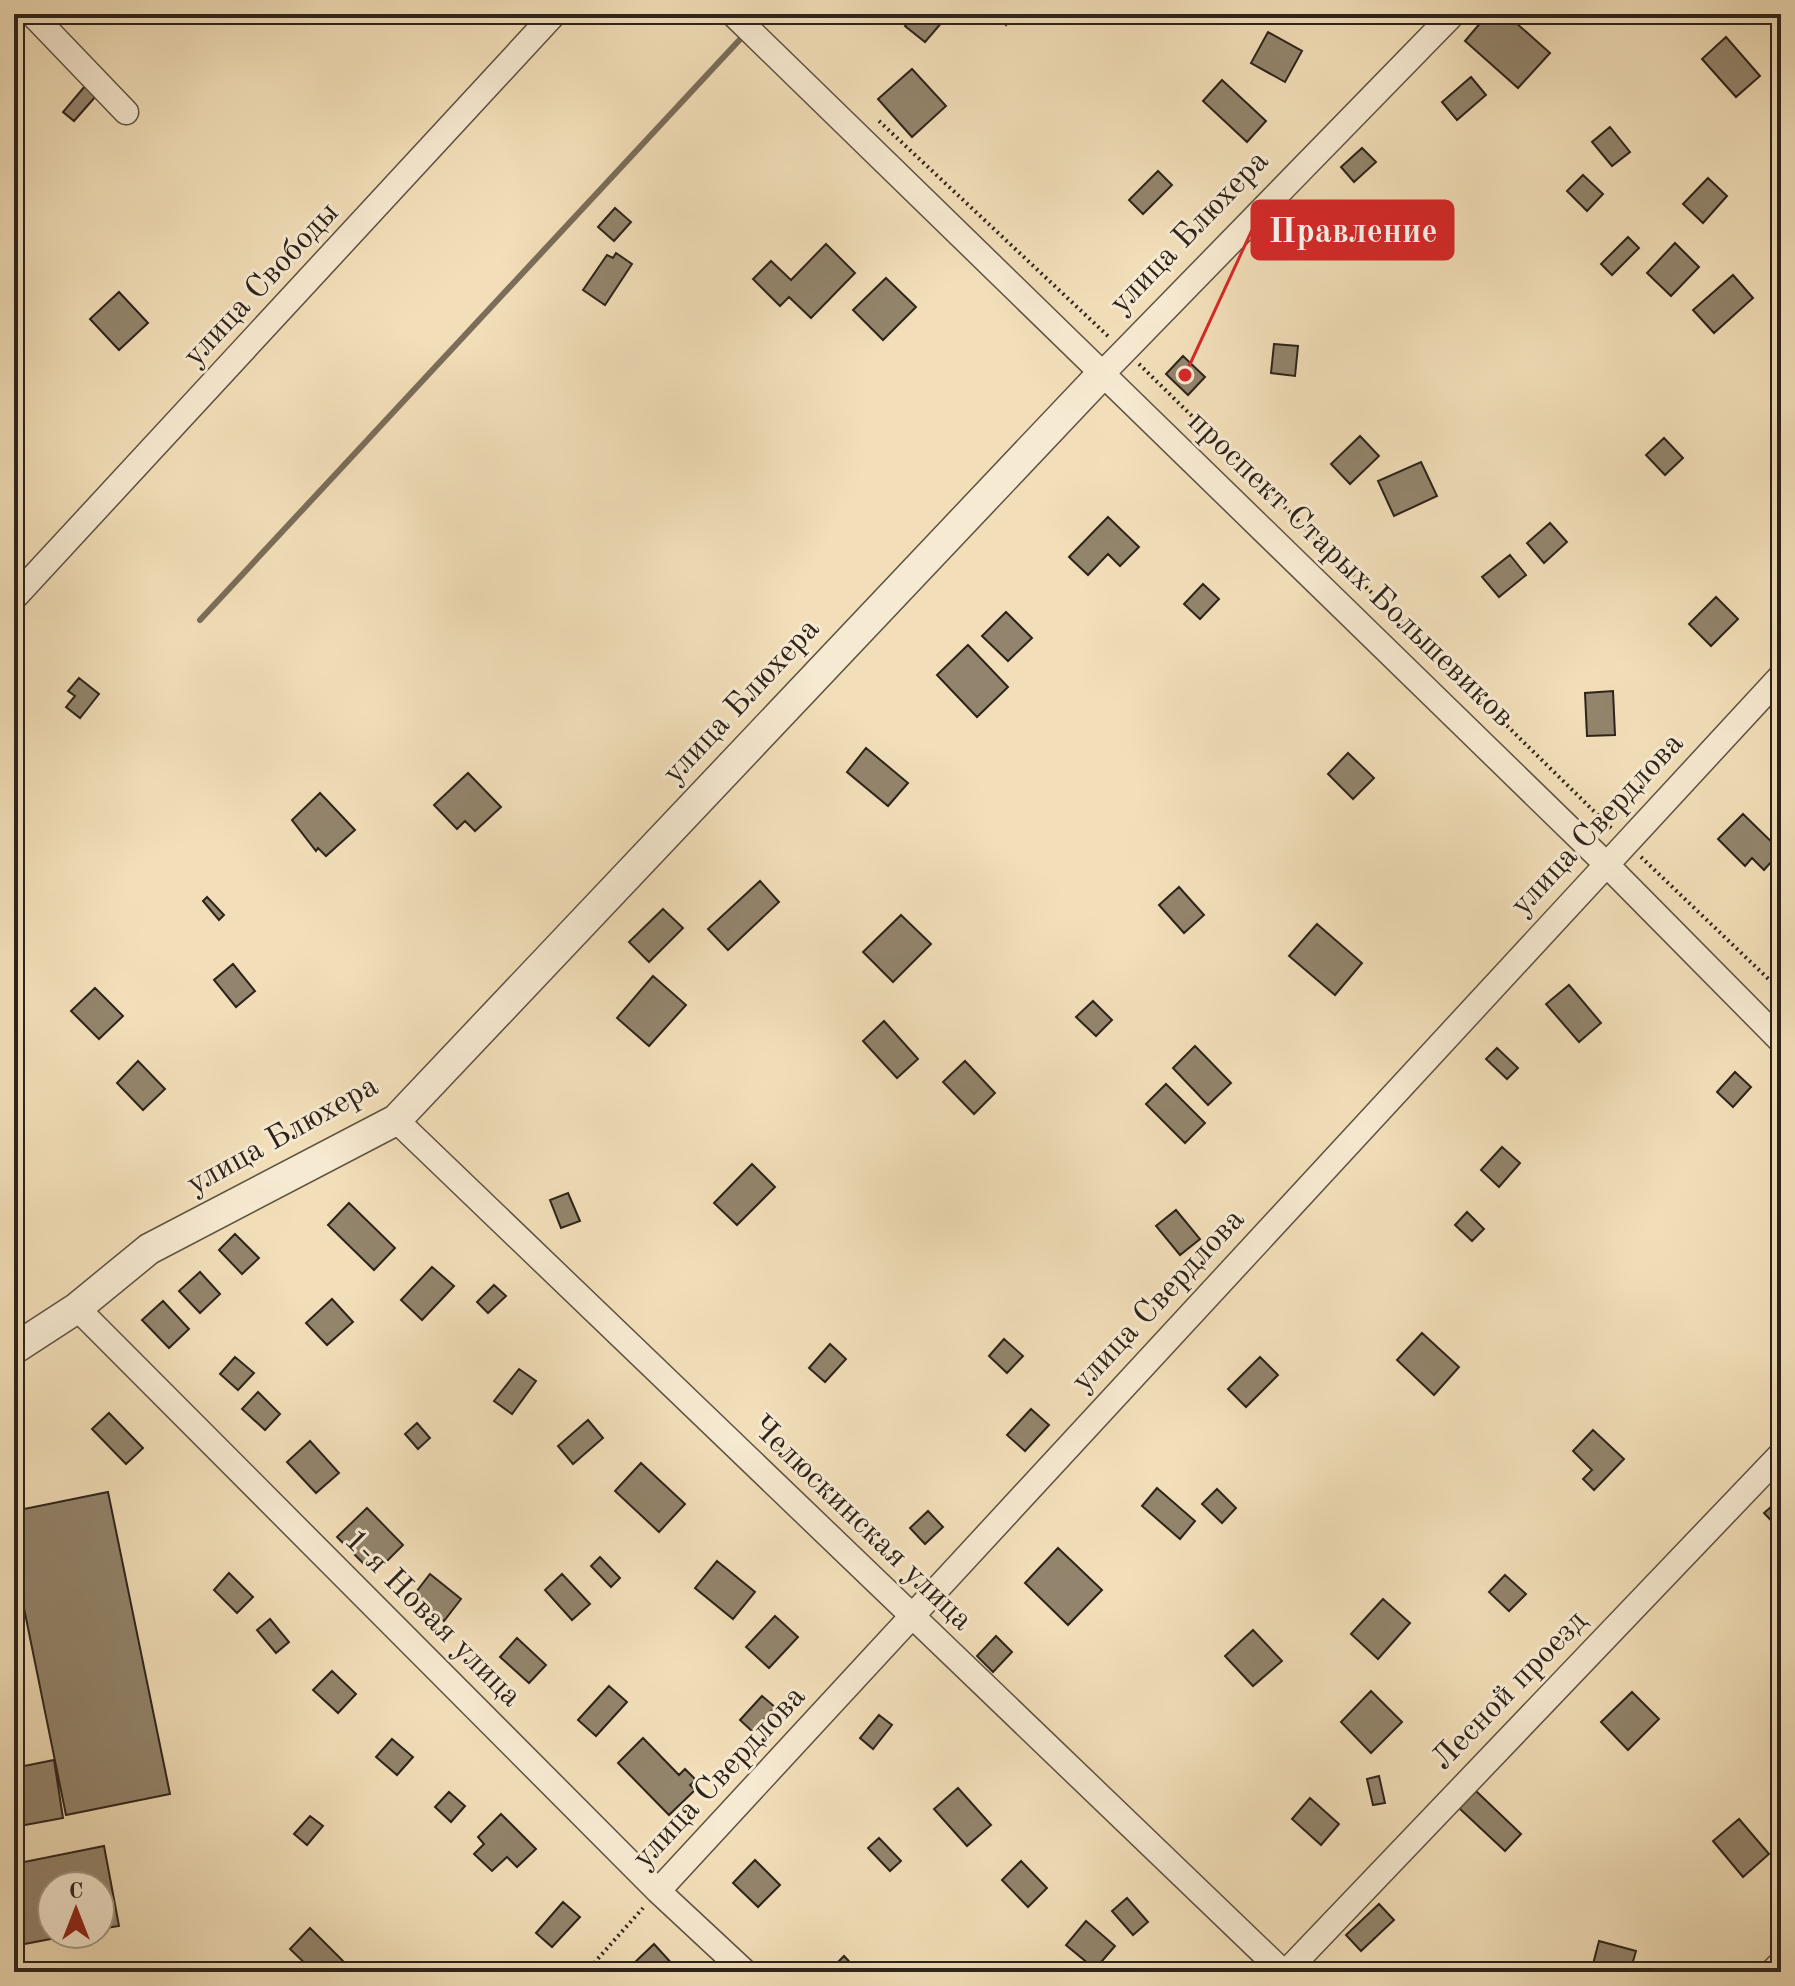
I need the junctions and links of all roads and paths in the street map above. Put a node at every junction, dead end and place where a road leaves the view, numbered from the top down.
1 (32, 14) edge
2 (554, 14) edge
3 (1453, 14) edge
4 (744, 24) edge
5 (126, 112) dead end
6 (869, 112) dead end
7 (1126, 351) junction
8 (1103, 373) junction
9 (14, 598) edge
10 (1781, 676) edge
11 (1625, 842) junction
12 (1605, 863) junction
13 (1781, 991) edge
14 (1781, 1041) edge
15 (396, 1120) junction
16 (77, 1308) junction
17 (14, 1349) edge
18 (1781, 1454) edge
19 (912, 1618) junction
20 (658, 1891) junction
21 (1781, 1963) edge
22 (586, 1972) edge
23 (745, 1972) edge
24 (1285, 1972) edge
25 (1772, 1972) edge

1 - 5 street
2 - 9 street, улица Свободы
3 - 7 street, улица Блюхера
4 - 8 street, проспект Старых Большевиков
6 - 7 path
7 - 8 street, улица Блюхера
7 - 11 path
8 - 12 street, проспект Старых Большевиков
8 - 15 street, улица Блюхера
10 - 11 street, улица Свердлова
11 - 12 street, улица Свердлова
11 - 13 path
12 - 14 street, проспект Старых Большевиков
12 - 19 street, улица Свердлова
15 - 16 street, улица Блюхера
15 - 19 street, Челюскинская улица
16 - 17 street, улица Блюхера
16 - 20 street, 1-я Новая улица
18 - 24 street, Лесной проезд
19 - 20 street, улица Свердлова
19 - 24 street, Челюскинская улица
20 - 22 path, улица Свердлова
20 - 23 street, 1-я Новая улица
21 - 25 street

